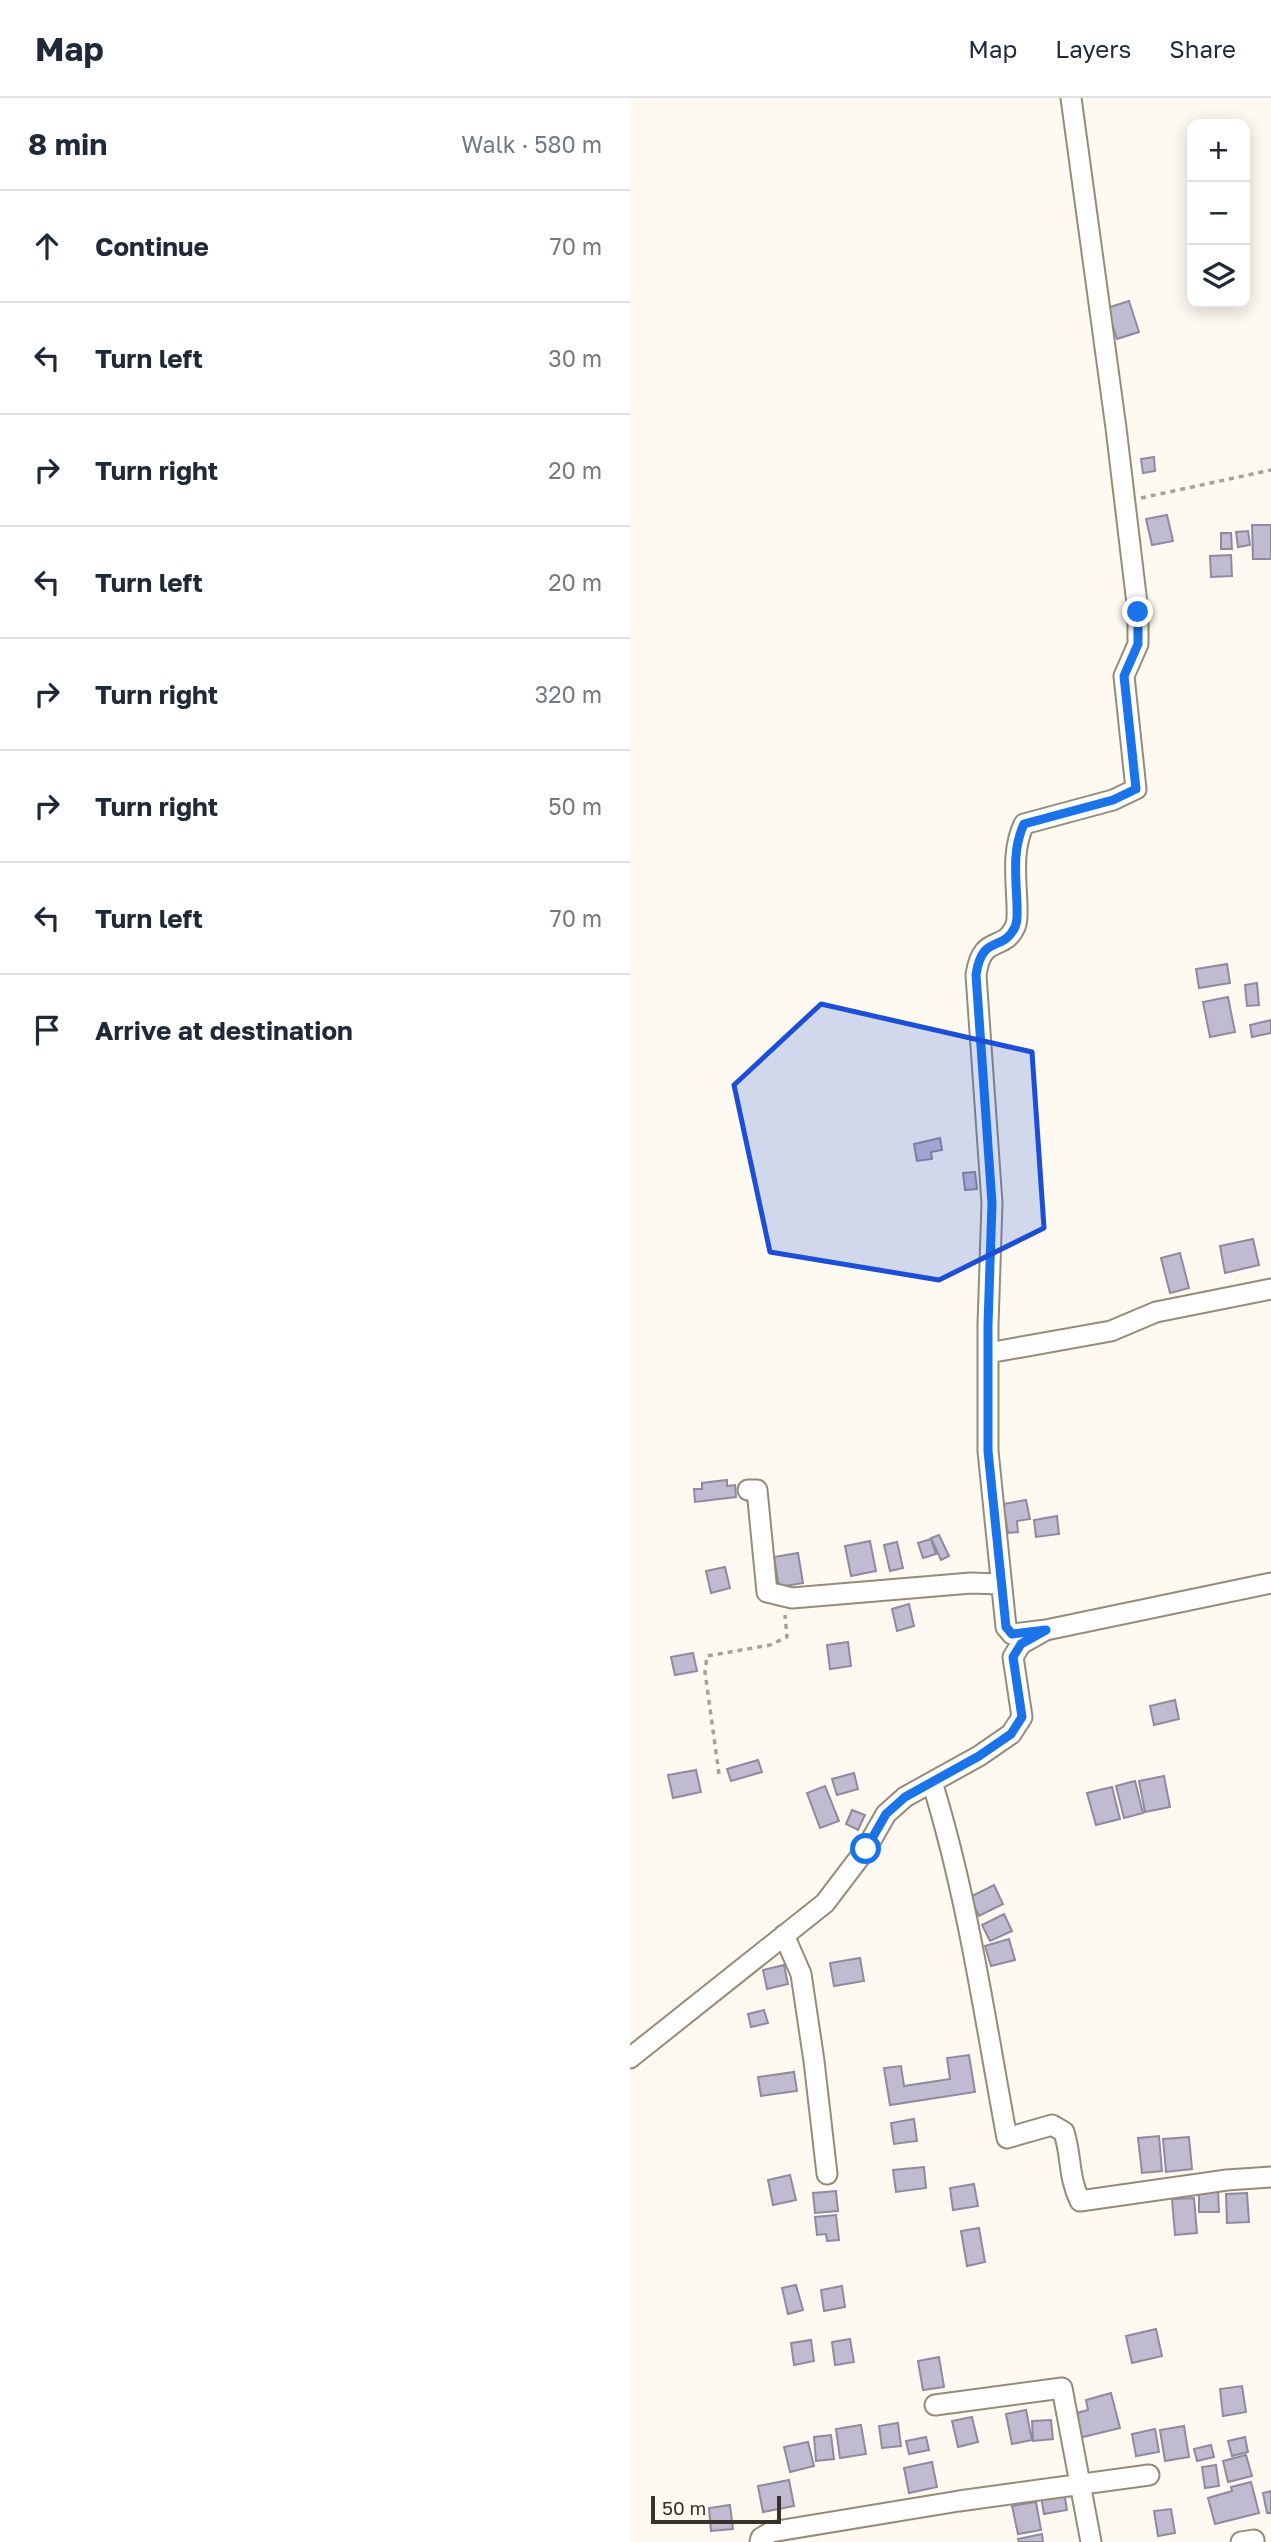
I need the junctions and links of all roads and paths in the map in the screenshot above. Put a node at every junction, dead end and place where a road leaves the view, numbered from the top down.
1 (1071, 98) edge
2 (1271, 470) edge
3 (1125, 501) junction
4 (1271, 1289) edge
5 (988, 1353) junction
6 (747, 1490) dead end
7 (1271, 1583) edge
8 (1000, 1584) junction
9 (792, 1598) junction
10 (1046, 1630) junction
11 (719, 1774) dead end
12 (932, 1782) junction
13 (784, 1935) junction
14 (630, 2058) edge
15 (827, 2174) dead end
16 (1271, 2177) edge
17 (936, 2405) dead end
18 (1149, 2475) dead end
19 (1082, 2485) junction
20 (761, 2542) edge
21 (1091, 2542) edge
22 (1241, 2542) edge
23 (1254, 2542) edge

1 - 3 street
2 - 3 path
3 - 5 street
4 - 5 street
5 - 8 street
6 - 9 street
7 - 10 street
8 - 9 street
8 - 10 street
9 - 11 path
10 - 12 street
12 - 13 street
12 - 16 street
13 - 14 street
13 - 15 street
17 - 19 street
18 - 19 street
19 - 20 street
19 - 21 street
22 - 23 street

